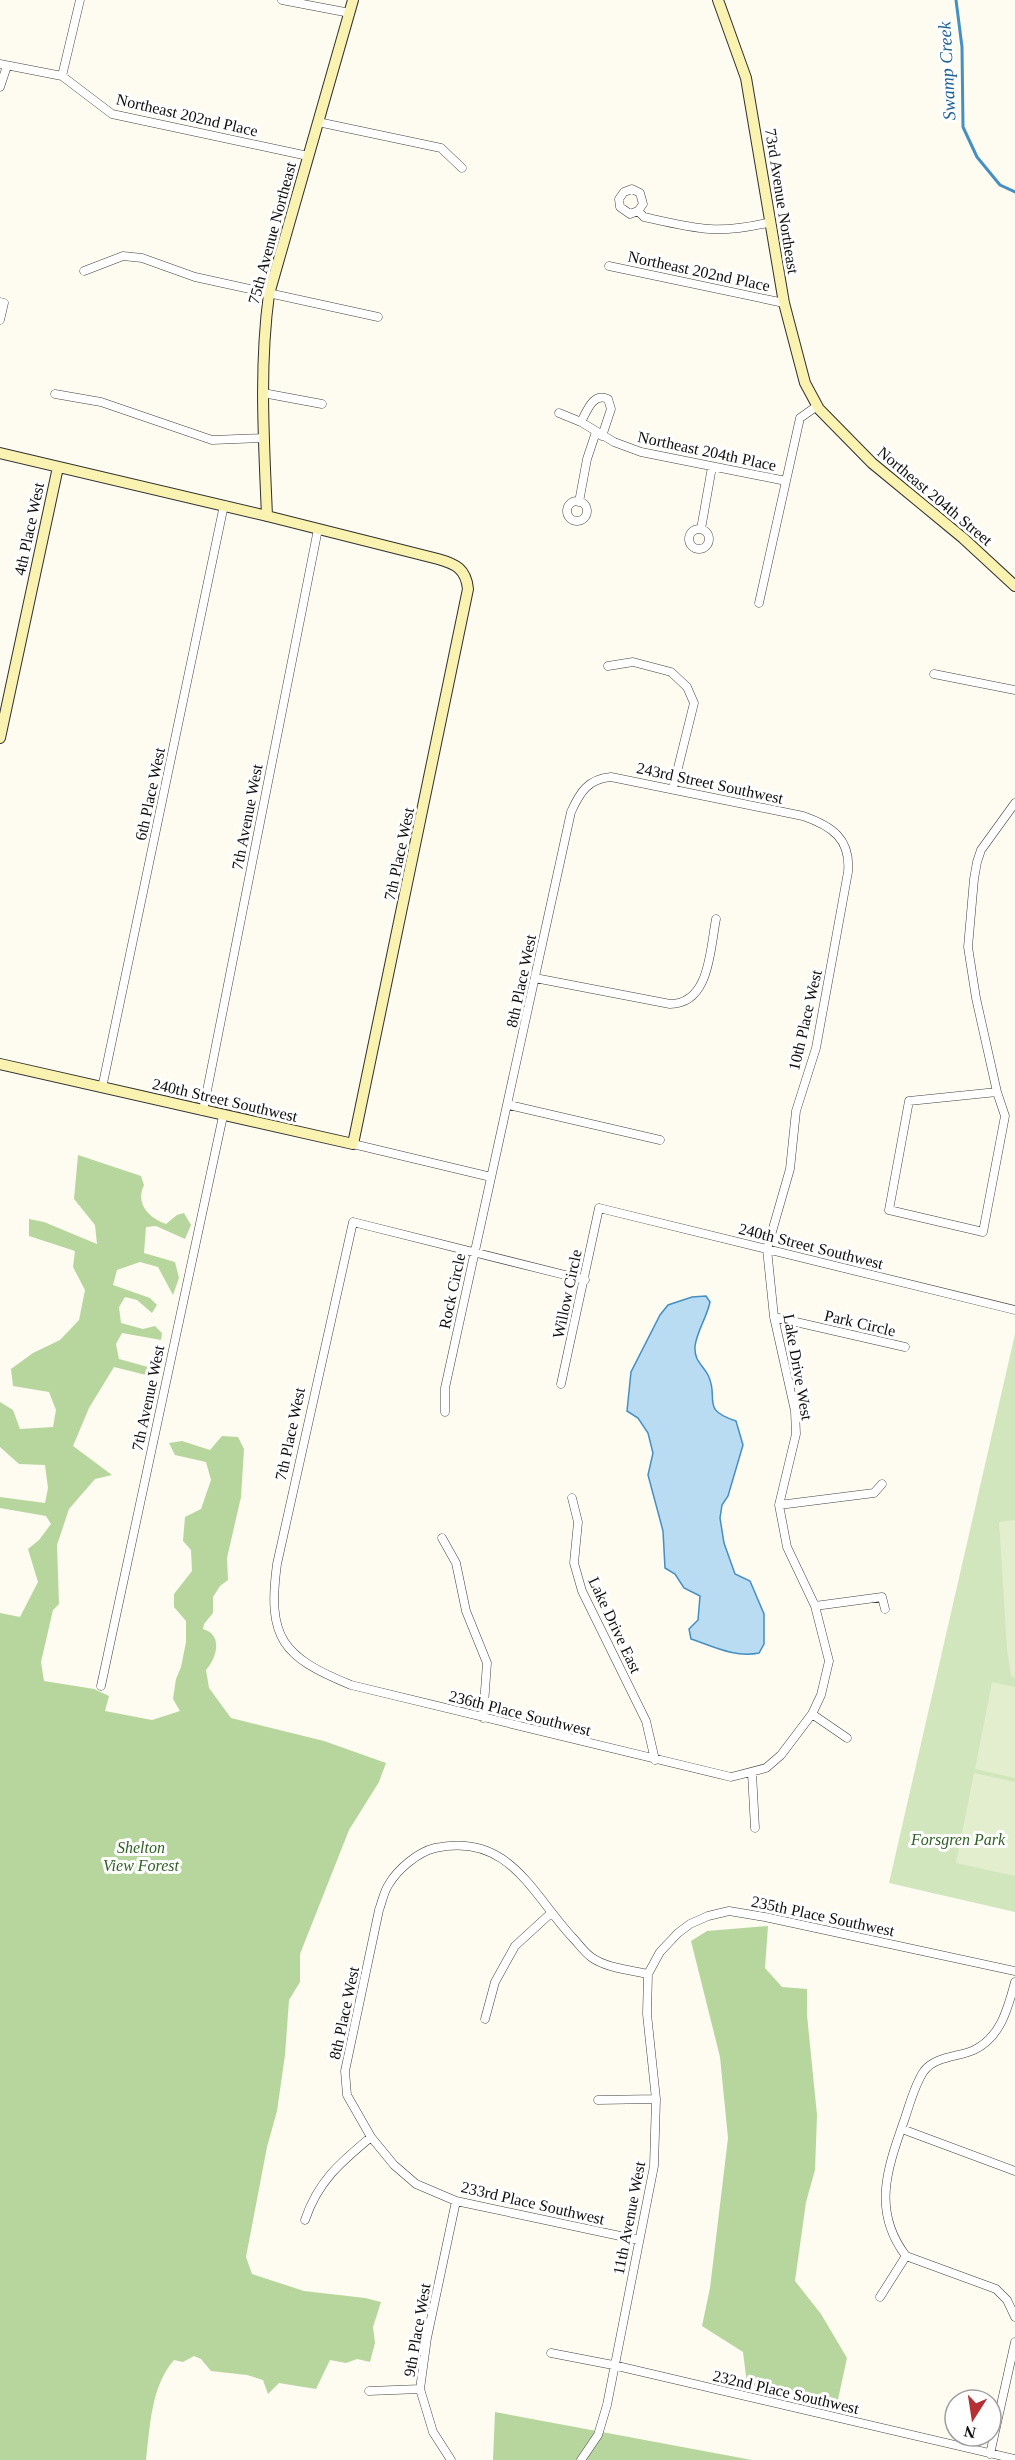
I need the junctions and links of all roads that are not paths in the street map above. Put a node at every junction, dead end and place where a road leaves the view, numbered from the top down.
1 (80, 0) edge
2 (282, 0) edge
3 (353, 0) edge
4 (718, 0) edge
5 (350, 14) junction
6 (3, 65) edge
7 (62, 76) junction
8 (0, 87) edge
9 (318, 122) junction
10 (308, 156) junction
11 (462, 168) dead end
12 (638, 211) dead end
13 (771, 222) junction
14 (609, 266) dead end
15 (84, 271) dead end
16 (268, 294) junction
17 (2, 303) edge
18 (784, 303) junction
19 (378, 317) dead end
20 (0, 320) edge
21 (263, 393) junction
22 (55, 394) dead end
23 (322, 404) dead end
24 (817, 406) junction
25 (559, 413) dead end
26 (581, 422) junction
27 (836, 428) joint
28 (599, 434) junction
29 (264, 438) junction
30 (0, 453) edge
31 (58, 467) junction
32 (712, 467) junction
33 (786, 481) junction
34 (579, 501) dead end
35 (224, 506) junction
36 (267, 516) junction
37 (318, 529) junction
38 (701, 529) dead end
39 (1015, 586) edge
40 (759, 603) dead end
41 (609, 666) dead end
42 (934, 674) dead end
43 (1015, 690) edge
44 (0, 738) edge
45 (673, 788) junction
46 (580, 792) joint
47 (1015, 803) edge
48 (835, 832) joint
49 (716, 919) dead end
50 (535, 978) junction
51 (0, 1064) edge
52 (102, 1088) junction
53 (997, 1092) junction
54 (509, 1105) junction
55 (203, 1111) junction
56 (223, 1116) junction
57 (660, 1140) dead end
58 (353, 1143) junction
59 (491, 1177) junction
60 (599, 1209) joint
61 (767, 1249) junction
62 (474, 1253) junction
63 (585, 1280) junction
64 (1015, 1310) edge
65 (774, 1317) junction
66 (905, 1347) dead end
67 (561, 1384) dead end
68 (445, 1412) dead end
69 (882, 1484) dead end
70 (572, 1498) dead end
71 (779, 1505) junction
72 (442, 1538) dead end
73 (815, 1606) junction
74 (885, 1609) dead end
75 (289, 1649) joint
76 (101, 1686) dead end
77 (812, 1714) junction
78 (483, 1718) junction
79 (847, 1738) dead end
80 (655, 1760) junction
81 (752, 1773) junction
82 (755, 1828) dead end
83 (550, 1913) junction
84 (1015, 1971) edge
85 (648, 1974) junction
86 (1015, 1982) edge
87 (485, 2019) dead end
88 (656, 2099) junction
89 (598, 2100) dead end
90 (902, 2128) junction
91 (371, 2137) junction
92 (1015, 2171) edge
93 (456, 2200) junction
94 (306, 2220) dead end
95 (639, 2240) junction
96 (906, 2256) junction
97 (880, 2297) dead end
98 (1015, 2317) edge
99 (1015, 2342) edge
100 (550, 2353) dead end
101 (613, 2365) junction
102 (420, 2389) junction
103 (369, 2391) dead end
104 (990, 2454) junction
105 (1015, 2459) edge
106 (451, 2460) edge
107 (581, 2460) edge

1 - 7 street
2 - 5 street
3 - 5 street, 75th Avenue Northeast
4 - 13 street, 73rd Avenue Northeast
5 - 9 street, 75th Avenue Northeast
6 - 7 street, Northeast 202nd Place
6 - 8 street
7 - 10 street, Northeast 202nd Place
9 - 10 street, 75th Avenue Northeast
9 - 11 street
10 - 16 street, 75th Avenue Northeast
12 - 13 street
13 - 18 street, 73rd Avenue Northeast
14 - 18 street, Northeast 202nd Place
15 - 16 street
16 - 19 street
16 - 21 street, 75th Avenue Northeast
17 - 20 street
18 - 24 street, 73rd Avenue Northeast
21 - 23 street
21 - 29 street, 75th Avenue Northeast
22 - 29 street
24 - 27 street, 73rd Avenue Northeast
24 - 33 street
25 - 26 street, Northeast 204th Place
26 - 28 street, Northeast 204th Place
26 - 28 street
27 - 39 street, Northeast 204th Street
28 - 32 street, Northeast 204th Place
28 - 34 street
29 - 36 street, 75th Avenue Northeast
30 - 31 street
31 - 35 street
31 - 44 street, 4th Place West
32 - 33 street, Northeast 204th Place
32 - 38 street
33 - 40 street
35 - 36 street
35 - 52 street, 6th Place West
36 - 37 street
37 - 55 street, 7th Avenue West
37 - 58 street, 7th Place West
41 - 45 street
42 - 43 street
45 - 46 street, 243rd Street Southwest
45 - 48 street, 243rd Street Southwest
46 - 50 street, 8th Place West
47 - 53 street
48 - 61 street, 10th Place West
49 - 50 street
50 - 54 street, 8th Place West
51 - 52 street, 240th Street Southwest
52 - 55 street, 240th Street Southwest
53 - 53 street
54 - 57 street
54 - 59 street, 8th Place West
55 - 56 street, 240th Street Southwest
56 - 58 street, 240th Street Southwest
56 - 76 street, 7th Avenue West
58 - 59 street, 240th Street Southwest
59 - 62 street, Rock Circle
60 - 61 street, 240th Street Southwest
60 - 63 street, Willow Circle
61 - 64 street, 240th Street Southwest
61 - 65 street, Lake Drive West
62 - 63 street
62 - 68 street, Rock Circle
62 - 75 street, 7th Place West
63 - 67 street, Willow Circle
65 - 66 street, Park Circle
65 - 71 street, Lake Drive West
69 - 71 street
70 - 80 street, Lake Drive East
71 - 73 street, Lake Drive West
72 - 78 street
73 - 74 street
73 - 77 street, Lake Drive West
75 - 78 street, 236th Place Southwest
77 - 79 street
77 - 81 street, Lake Drive West
78 - 80 street, 236th Place Southwest
80 - 81 street, 236th Place Southwest
81 - 82 street
83 - 85 street
83 - 87 street
83 - 91 street, 8th Place West
84 - 85 street, 235th Place Southwest
85 - 88 street, 11th Avenue West
86 - 90 street
88 - 89 street
88 - 95 street, 11th Avenue West
90 - 92 street
90 - 96 street
91 - 93 street, 233rd Place Southwest
91 - 94 street
93 - 95 street, 233rd Place Southwest
93 - 102 street, 9th Place West
95 - 101 street, 11th Avenue West
96 - 97 street
96 - 98 street
99 - 104 street
100 - 101 street, 232nd Place Southwest
101 - 104 street, 232nd Place Southwest
101 - 107 street, 11th Avenue West
102 - 103 street
102 - 106 street, 9th Place West
104 - 105 street, 232nd Place Southwest

